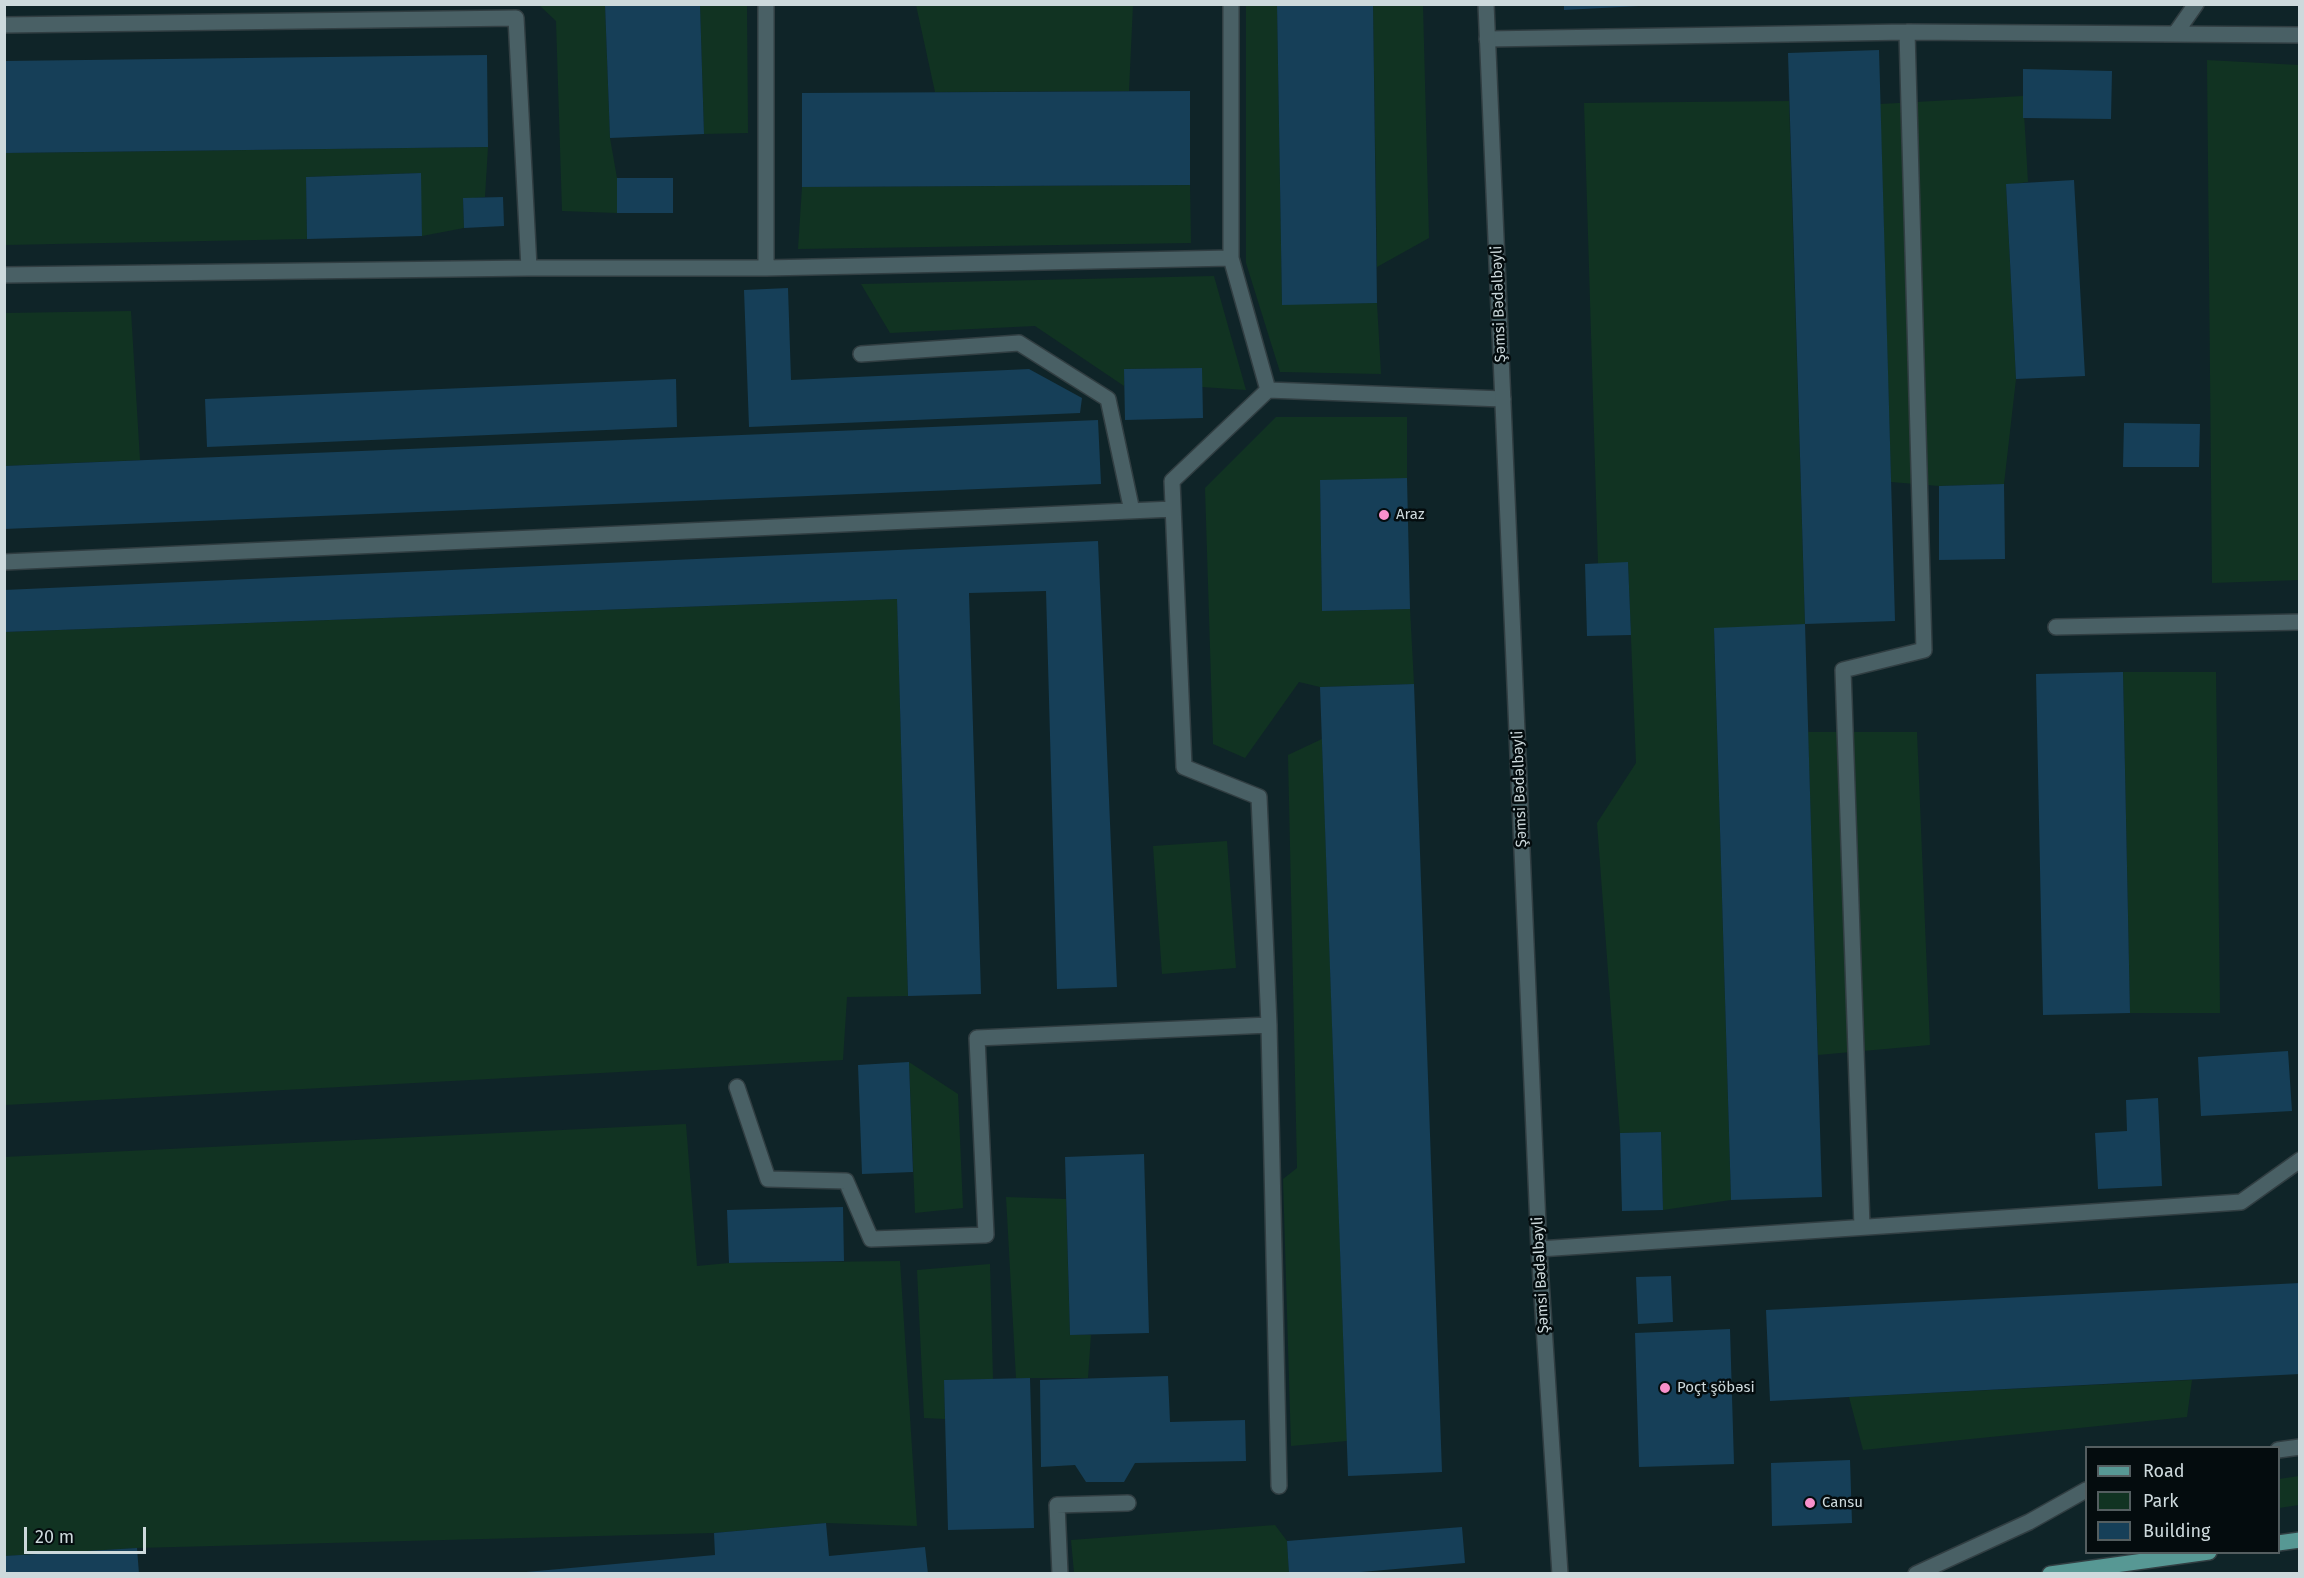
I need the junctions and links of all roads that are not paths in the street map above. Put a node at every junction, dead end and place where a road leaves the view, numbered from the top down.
1 (766, 4) edge
2 (1231, 4) edge
3 (1486, 4) edge
4 (2196, 4) edge
5 (4, 25) edge
6 (1907, 32) junction
7 (2175, 34) junction
8 (2300, 35) edge
9 (1487, 39) junction
10 (1232, 258) junction
11 (529, 268) junction
12 (766, 268) junction
13 (4, 275) edge
14 (861, 354) dead end
15 (1268, 390) junction
16 (1503, 399) junction
17 (1173, 509) junction
18 (1132, 511) junction
19 (4, 562) edge
20 (2300, 622) edge
21 (2056, 627) dead end
22 (1269, 1025) junction
23 (737, 1087) dead end
24 (2300, 1160) edge
25 (1862, 1227) junction
26 (1539, 1249) junction
27 (2300, 1447) edge
28 (2280, 1450) edge
29 (1279, 1486) dead end
30 (2085, 1491) edge
31 (1128, 1503) dead end
32 (2300, 1540) edge
33 (2280, 1543) edge
34 (2195, 1554) edge
35 (1060, 1574) edge
36 (1560, 1574) edge
37 (1916, 1574) edge
38 (2050, 1574) edge

1 - 12 street
2 - 10 street
3 - 9 street, Şəmsi Bədəlbəyli
4 - 7 street
5 - 11 street
6 - 7 street
6 - 9 street
6 - 25 street
7 - 8 street
9 - 16 street, Şəmsi Bədəlbəyli
10 - 12 street
10 - 15 street
11 - 12 street
11 - 13 street
14 - 18 street
15 - 16 street
15 - 17 street
16 - 26 street, Şəmsi Bədəlbəyli
17 - 18 street
17 - 22 street
18 - 19 street
20 - 21 street
22 - 23 street
22 - 29 street
24 - 25 street
25 - 26 street
26 - 36 street, Şəmsi Bədəlbəyli
27 - 28 street
30 - 37 street
31 - 35 street
32 - 33 main road
34 - 38 main road

